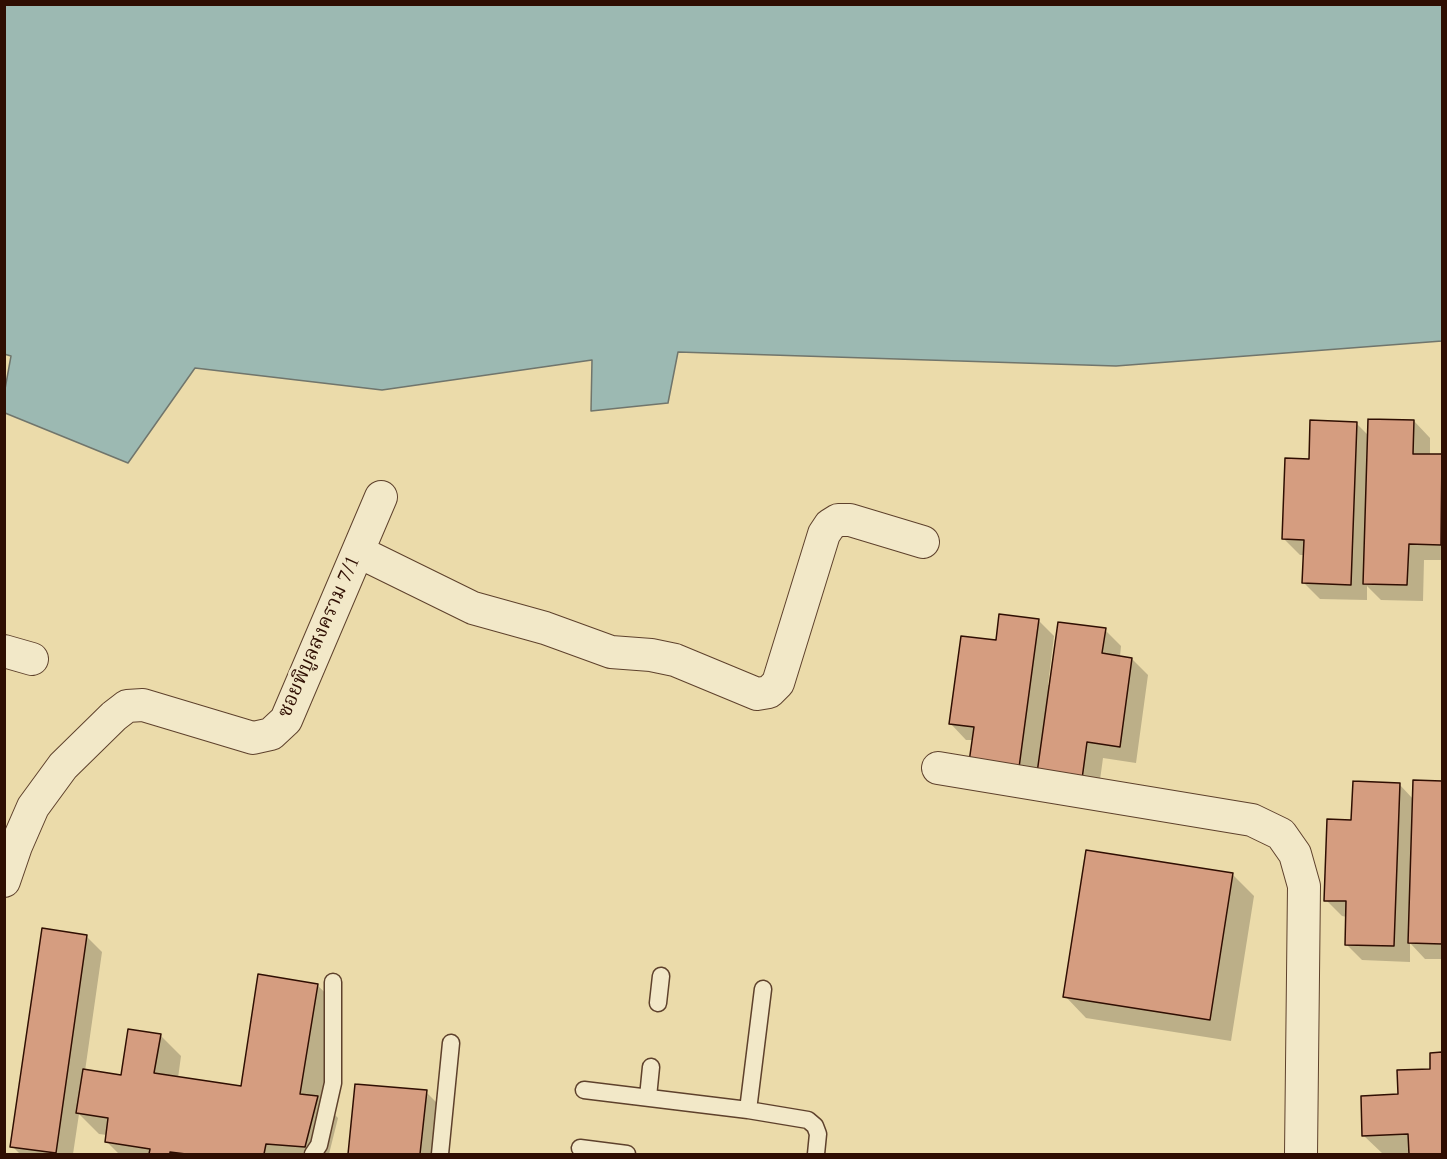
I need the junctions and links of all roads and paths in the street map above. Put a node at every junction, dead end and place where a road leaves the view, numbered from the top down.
1 (381, 497) dead end
2 (923, 542) dead end
3 (359, 552) junction
4 (938, 768) dead end
5 (4, 881) edge
6 (661, 976) dead end
7 (333, 982) dead end
8 (763, 989) dead end
9 (658, 1003) dead end
10 (451, 1043) dead end
11 (651, 1067) dead end
12 (585, 1090) dead end
13 (648, 1097) junction
14 (748, 1110) junction
15 (580, 1149) dead end
16 (313, 1155) edge
17 (440, 1155) edge
18 (627, 1155) edge
19 (816, 1155) edge
20 (1301, 1155) edge

1 - 3 street, ซอยพิบูลสงคราม 7/1
2 - 3 street
3 - 5 street, ซอยพิบูลสงคราม 7/1
4 - 20 street
6 - 9 lane
7 - 16 lane
8 - 14 lane
10 - 17 lane
11 - 13 lane
12 - 13 lane
13 - 14 lane
14 - 19 lane
15 - 18 lane

